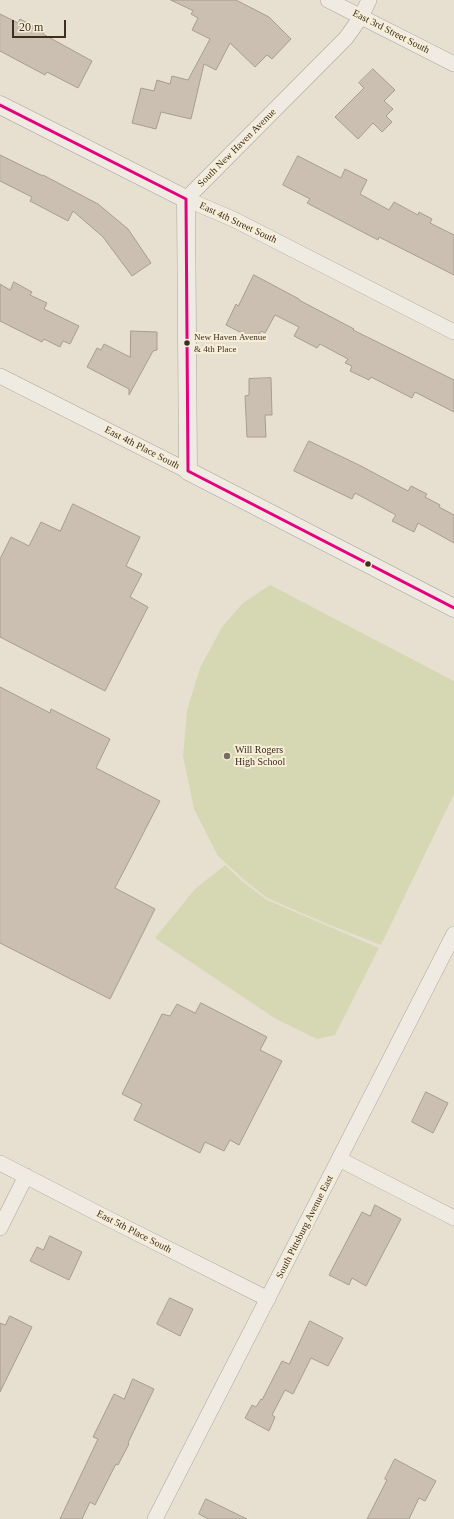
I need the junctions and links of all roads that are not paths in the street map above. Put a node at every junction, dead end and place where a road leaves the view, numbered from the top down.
1 (328, 0) edge
2 (369, 0) edge
3 (361, 17) junction
4 (454, 64) edge
5 (0, 105) edge
6 (186, 199) junction
7 (454, 332) edge
8 (0, 376) edge
9 (188, 471) junction
10 (454, 608) edge
11 (454, 934) edge
12 (339, 1159) junction
13 (0, 1163) edge
14 (26, 1176) junction
15 (454, 1218) edge
16 (0, 1228) edge
17 (268, 1299) junction
18 (155, 1519) edge

1 - 3 street, East 3rd Street South
2 - 3 street, South New Haven Avenue
3 - 4 street, East 3rd Street South
3 - 6 street, South New Haven Avenue
5 - 6 street, East 4th Street South
6 - 7 street, East 4th Street South
6 - 9 street
8 - 9 street, East 4th Place South
9 - 10 street, East 4th Place South
11 - 12 street, South Pittsburg Avenue East
12 - 15 street
12 - 17 street, South Pittsburg Avenue East
13 - 14 street, East 5th Place South
14 - 16 street
14 - 17 street, East 5th Place South
17 - 18 street, South Pittsburg Avenue East

